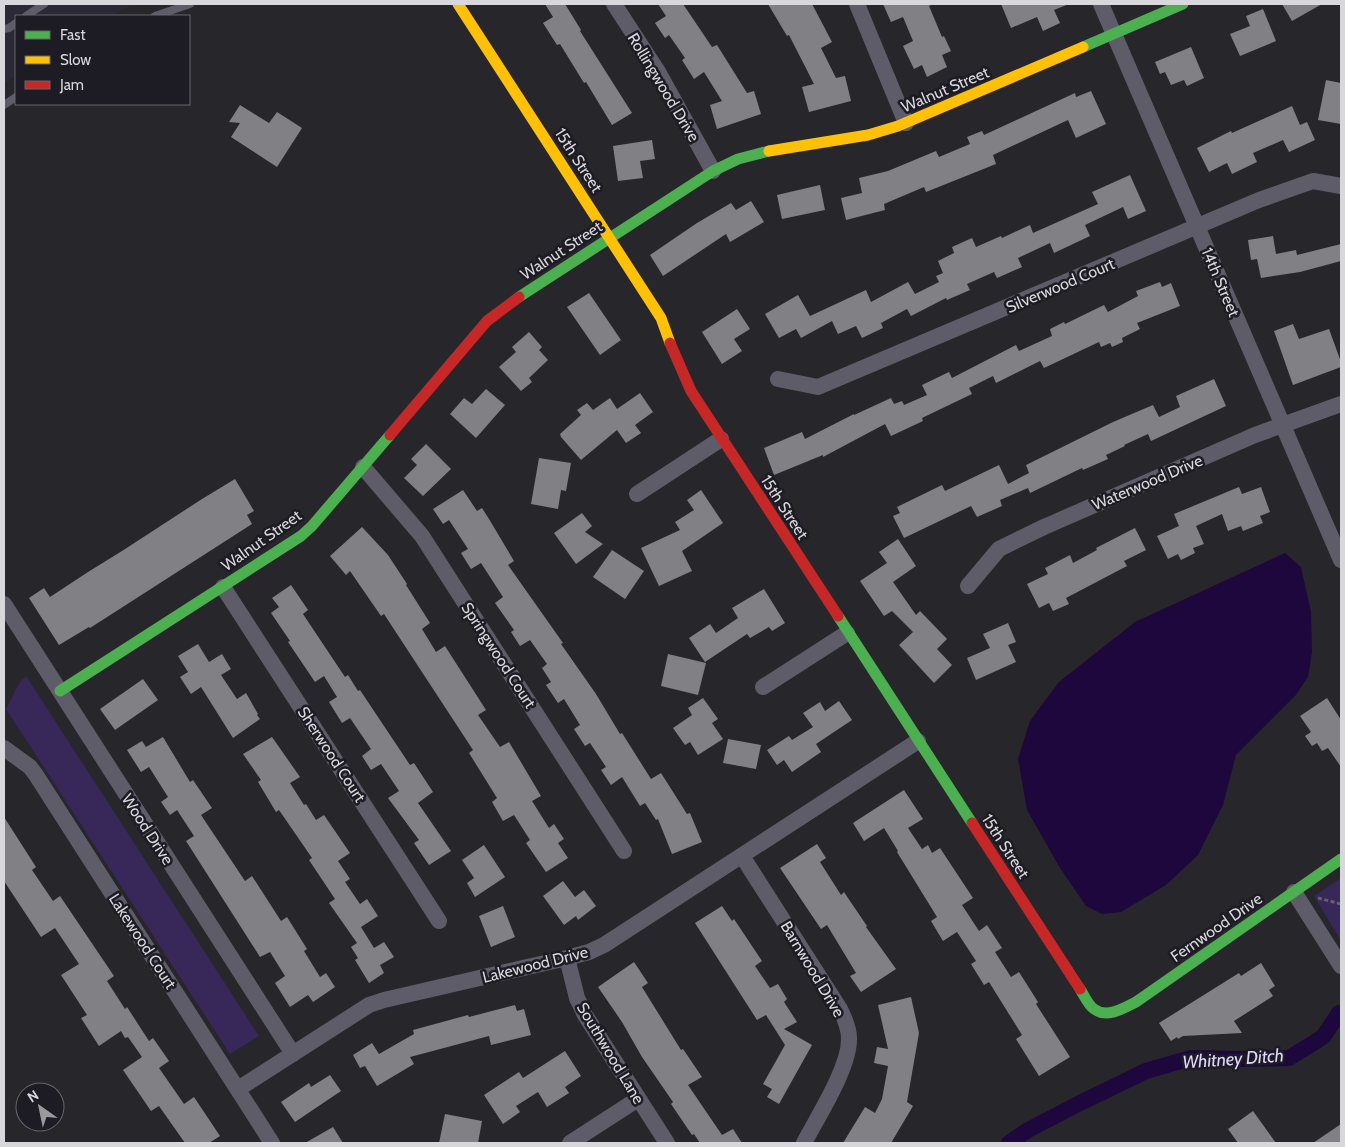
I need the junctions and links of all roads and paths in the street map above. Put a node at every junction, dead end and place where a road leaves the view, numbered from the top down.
1 (44, 4) edge
2 (190, 4) edge
3 (458, 4) edge
4 (614, 4) edge
5 (857, 4) edge
6 (1101, 4) edge
7 (1183, 4) edge
8 (28, 15) edge
9 (158, 15) edge
10 (1114, 34) junction
11 (15, 98) edge
12 (4, 105) edge
13 (906, 123) junction
14 (713, 171) junction
15 (1341, 186) edge
16 (1197, 227) junction
17 (610, 238) junction
18 (778, 379) dead end
19 (1341, 404) edge
20 (1283, 425) junction
21 (721, 439) junction
22 (363, 467) junction
23 (637, 494) dead end
24 (1341, 560) edge
25 (968, 586) dead end
26 (223, 587) junction
27 (4, 604) edge
28 (847, 632) junction
29 (763, 687) dead end
30 (60, 691) junction
31 (918, 741) junction
32 (4, 748) edge
33 (624, 851) dead end
34 (742, 856) junction
35 (1341, 859) edge
36 (1294, 892) junction
37 (439, 921) dead end
38 (567, 958) junction
39 (1341, 966) edge
40 (1105, 1014) joint
41 (293, 1054) junction
42 (238, 1088) junction
43 (638, 1098) junction
44 (272, 1143) edge
45 (570, 1143) edge
46 (667, 1143) edge
47 (804, 1143) edge

1 - 8 lane
2 - 9 lane
3 - 17 street, 15th Street
4 - 14 street, Rollingwood Drive
5 - 13 street
6 - 10 street, 14th Street
7 - 10 street, Walnut Street
10 - 13 street, Walnut Street
10 - 16 street, 14th Street
11 - 12 lane
13 - 14 street, Walnut Street
14 - 17 street, Walnut Street
15 - 16 street, Silverwood Court
16 - 18 street, Silverwood Court
16 - 20 street, 14th Street
17 - 21 street, 15th Street
17 - 22 street, Walnut Street
19 - 20 street, Waterwood Drive
20 - 24 street, 14th Street
20 - 25 street, Waterwood Drive
21 - 23 street
21 - 28 street, 15th Street
22 - 26 street, Walnut Street
22 - 33 street, Springwood Court
26 - 30 street, Walnut Street
26 - 37 street, Sherwood Court
27 - 30 street, Wood Drive
28 - 29 street
28 - 31 street, 15th Street
30 - 41 street, Wood Drive
31 - 34 street, Lakewood Drive
31 - 40 street, 15th Street
32 - 42 street, Lakewood Court
34 - 38 street, Lakewood Drive
34 - 47 street, Barnwood Drive
35 - 36 street, Fernwood Drive
36 - 39 street
36 - 40 street, Fernwood Drive
38 - 41 street, Lakewood Drive
38 - 43 street, Southwood Lane
41 - 42 street, Lakewood Drive
42 - 44 street, Lakewood Court
43 - 45 street
43 - 46 street, Southwood Lane

